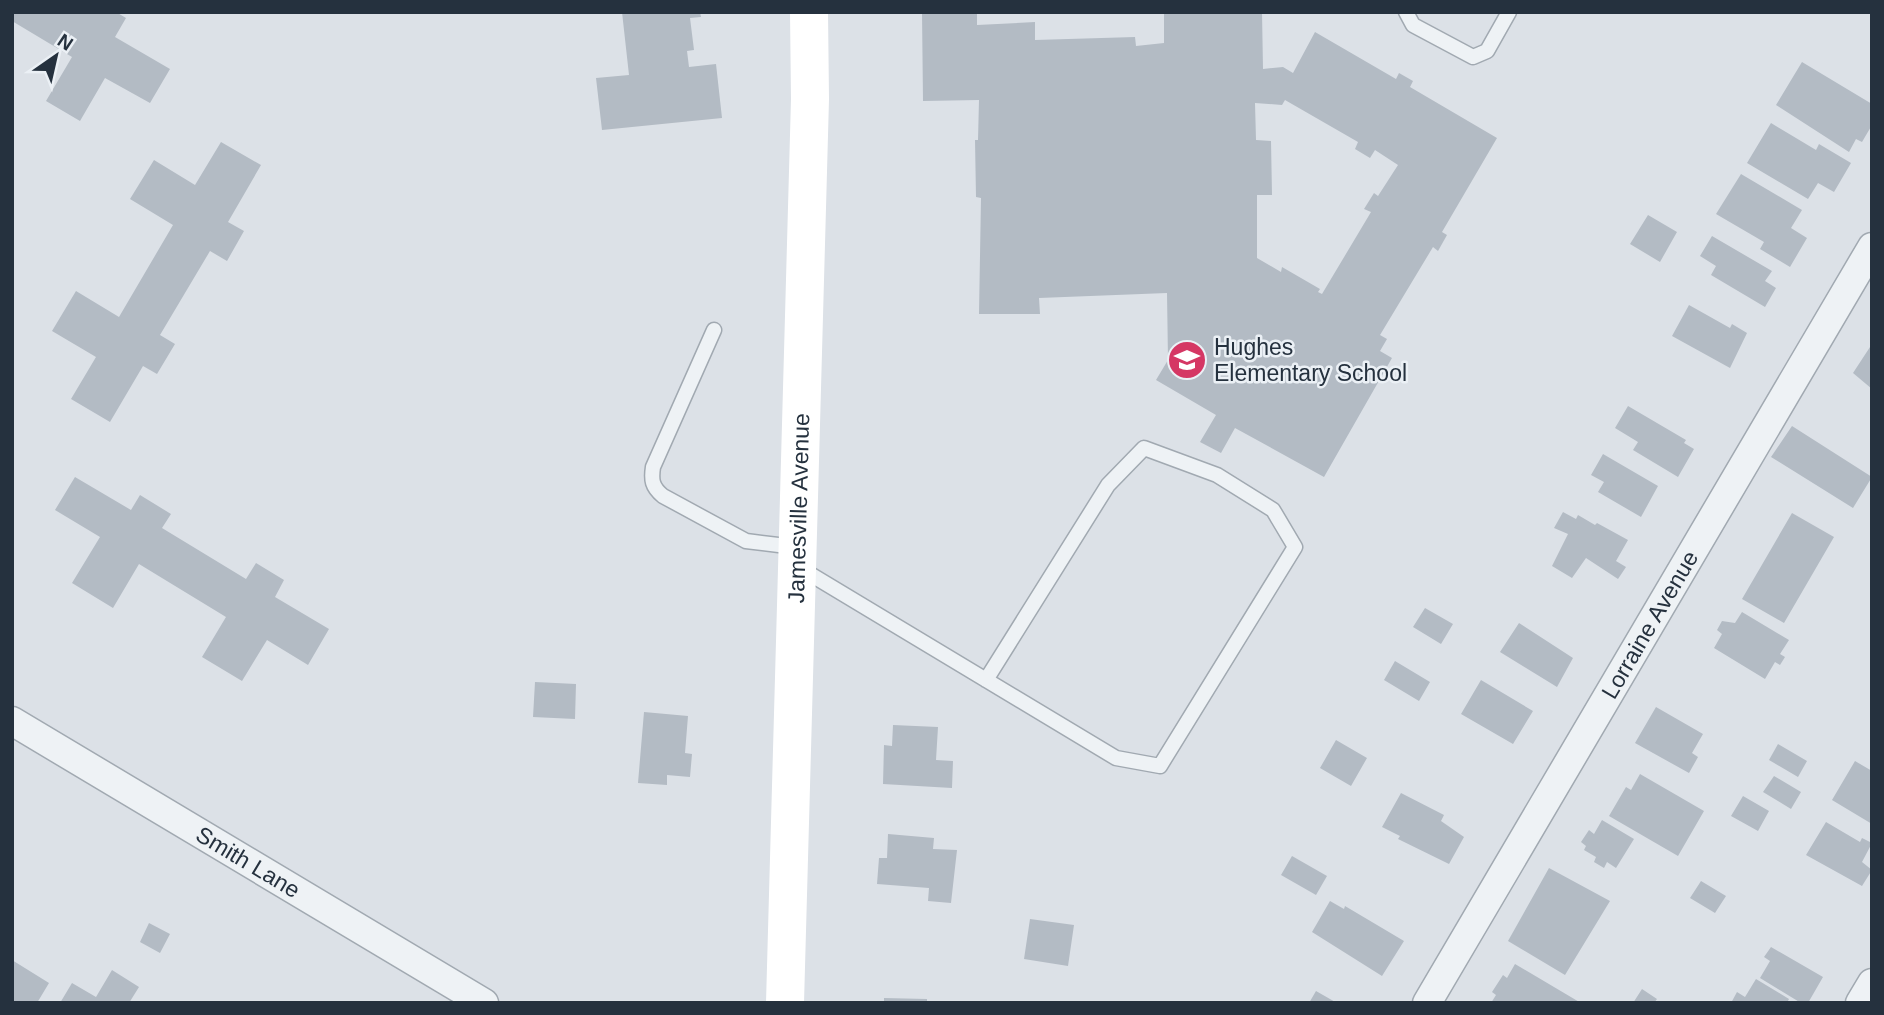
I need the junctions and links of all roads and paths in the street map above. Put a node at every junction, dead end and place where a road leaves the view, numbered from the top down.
1 (808, 12) edge
2 (1406, 12) edge
3 (1509, 12) edge
4 (1872, 247) edge
5 (714, 330) dead end
6 (799, 557) junction
7 (986, 680) junction
8 (12, 721) edge
9 (1872, 983) edge
10 (484, 1003) edge
11 (786, 1003) edge
12 (1427, 1003) edge
13 (1860, 1003) edge

1 - 6 street, Jamesville Avenue
2 - 3 lane
4 - 12 street, Lorraine Avenue
5 - 6 lane
6 - 7 lane
6 - 11 street, Jamesville Avenue
7 - 7 lane
8 - 10 street, Smith Lane
9 - 13 street

